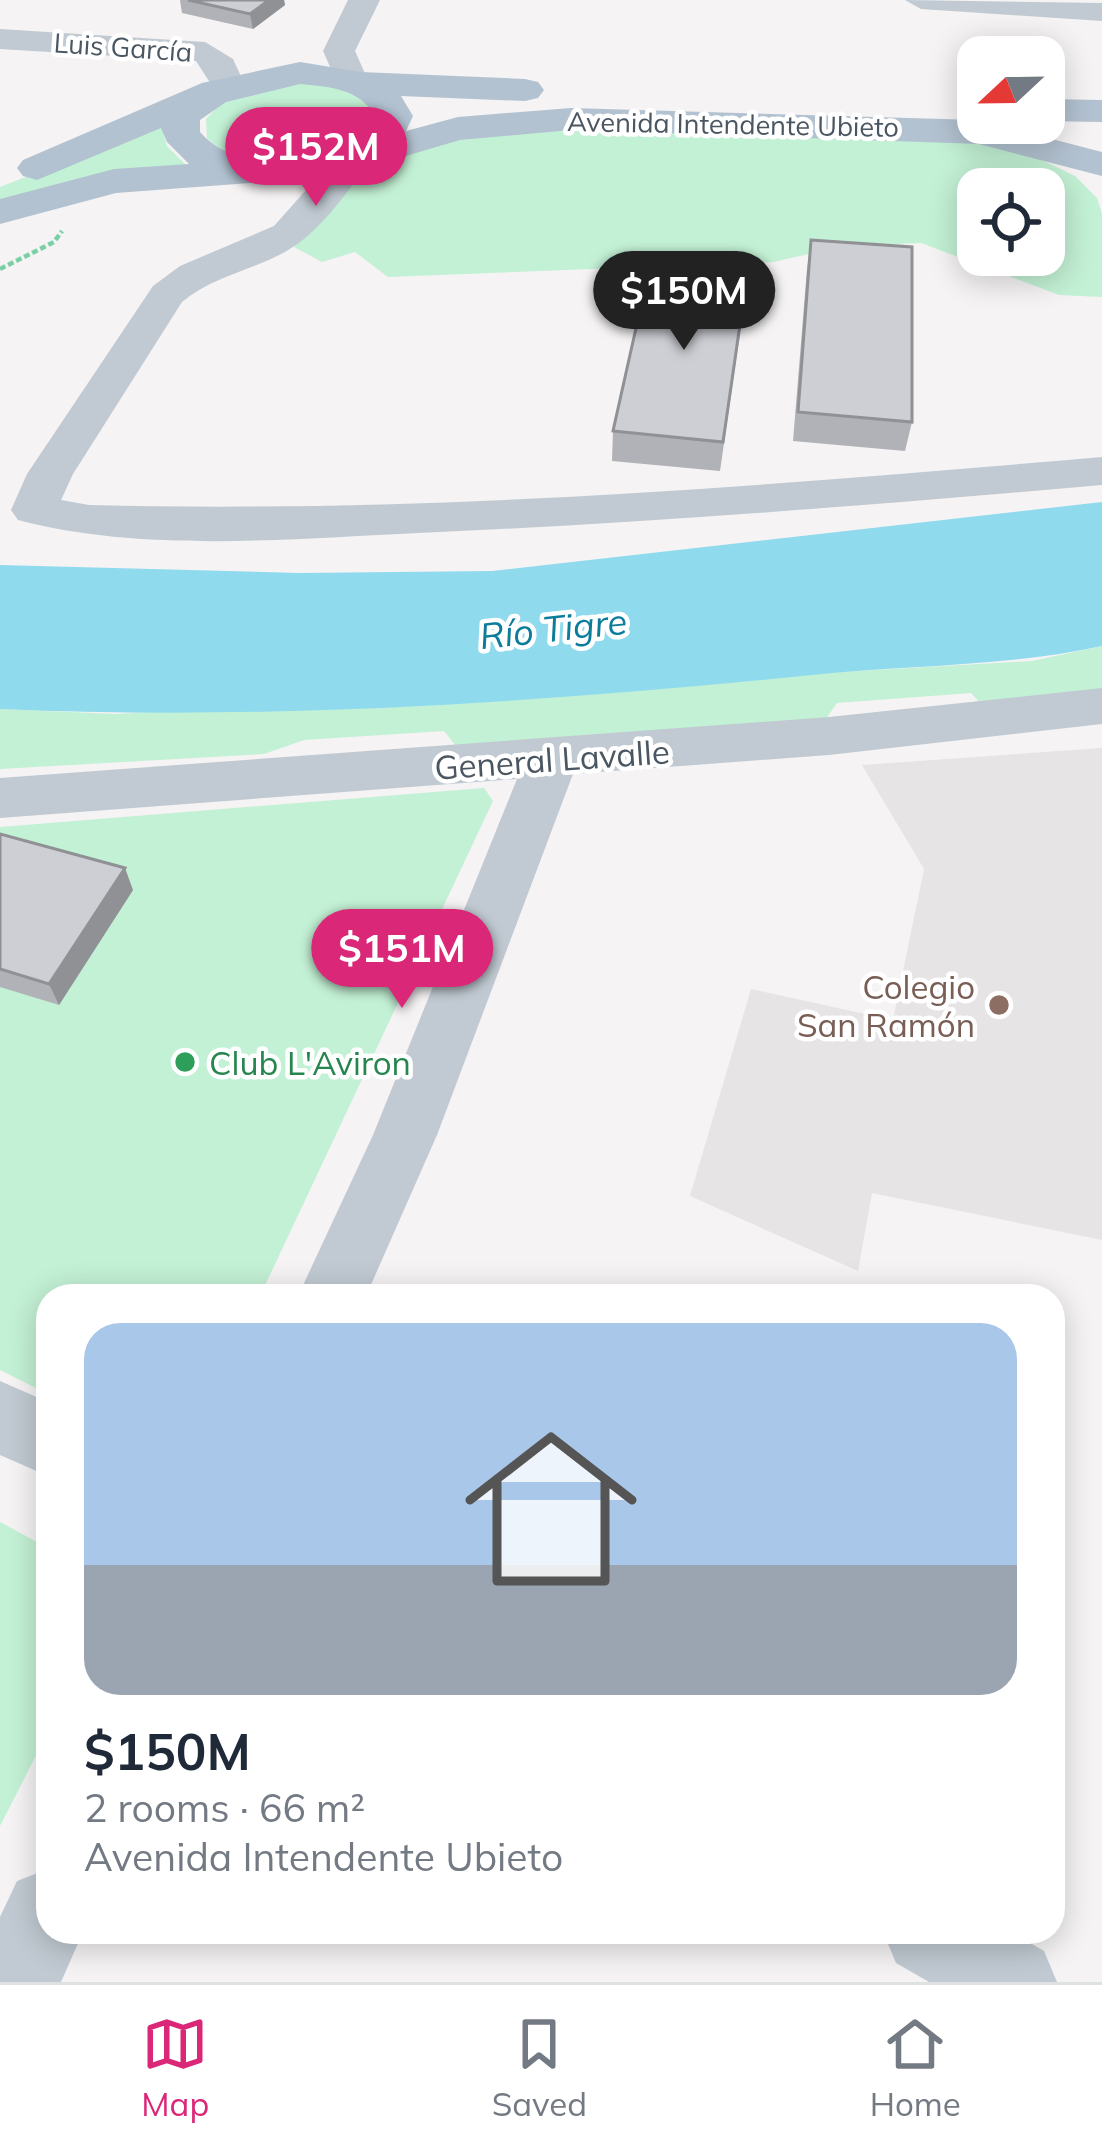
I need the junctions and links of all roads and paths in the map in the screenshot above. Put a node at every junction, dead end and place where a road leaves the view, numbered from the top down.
1 (364, 0) edge
2 (921, 0) edge
3 (985, 2) edge
4 (1102, 12) edge
5 (0, 39) edge
6 (350, 72) junction
7 (222, 88) junction
8 (957, 106) edge
9 (1065, 110) edge
10 (1102, 111) edge
11 (1102, 137) edge
12 (357, 158) junction
13 (1102, 160) edge
14 (261, 173) junction
15 (0, 180) edge
16 (0, 212) edge
17 (71, 218) dead end
18 (297, 223) junction
19 (0, 269) edge
20 (1086, 471) edge
21 (17, 525) edge
22 (1102, 706) edge
23 (552, 759) junction
24 (0, 798) edge
25 (337, 1284) edge
26 (0, 1418) edge
27 (36, 1435) edge
28 (36, 1938) edge
29 (948, 1944) edge
30 (16, 1982) edge
31 (1013, 1982) edge

1 - 6 street
2 - 3 street
3 - 4 street
5 - 7 street, Luis García
6 - 7 main road, Avenida Intendente Ubieto
6 - 8 main road, Avenida Intendente Ubieto
6 - 12 main road
7 - 14 main road
7 - 15 main road
9 - 10 main road
11 - 13 main road
12 - 13 main road, Avenida Intendente Ubieto
12 - 14 main road, Avenida Intendente Ubieto
12 - 18 street
14 - 16 main road
14 - 18 street
17 - 19 path
18 - 21 street
20 - 21 street
22 - 23 street, General Lavalle
23 - 24 street, General Lavalle
23 - 25 street
26 - 27 street
28 - 30 street
29 - 31 street

